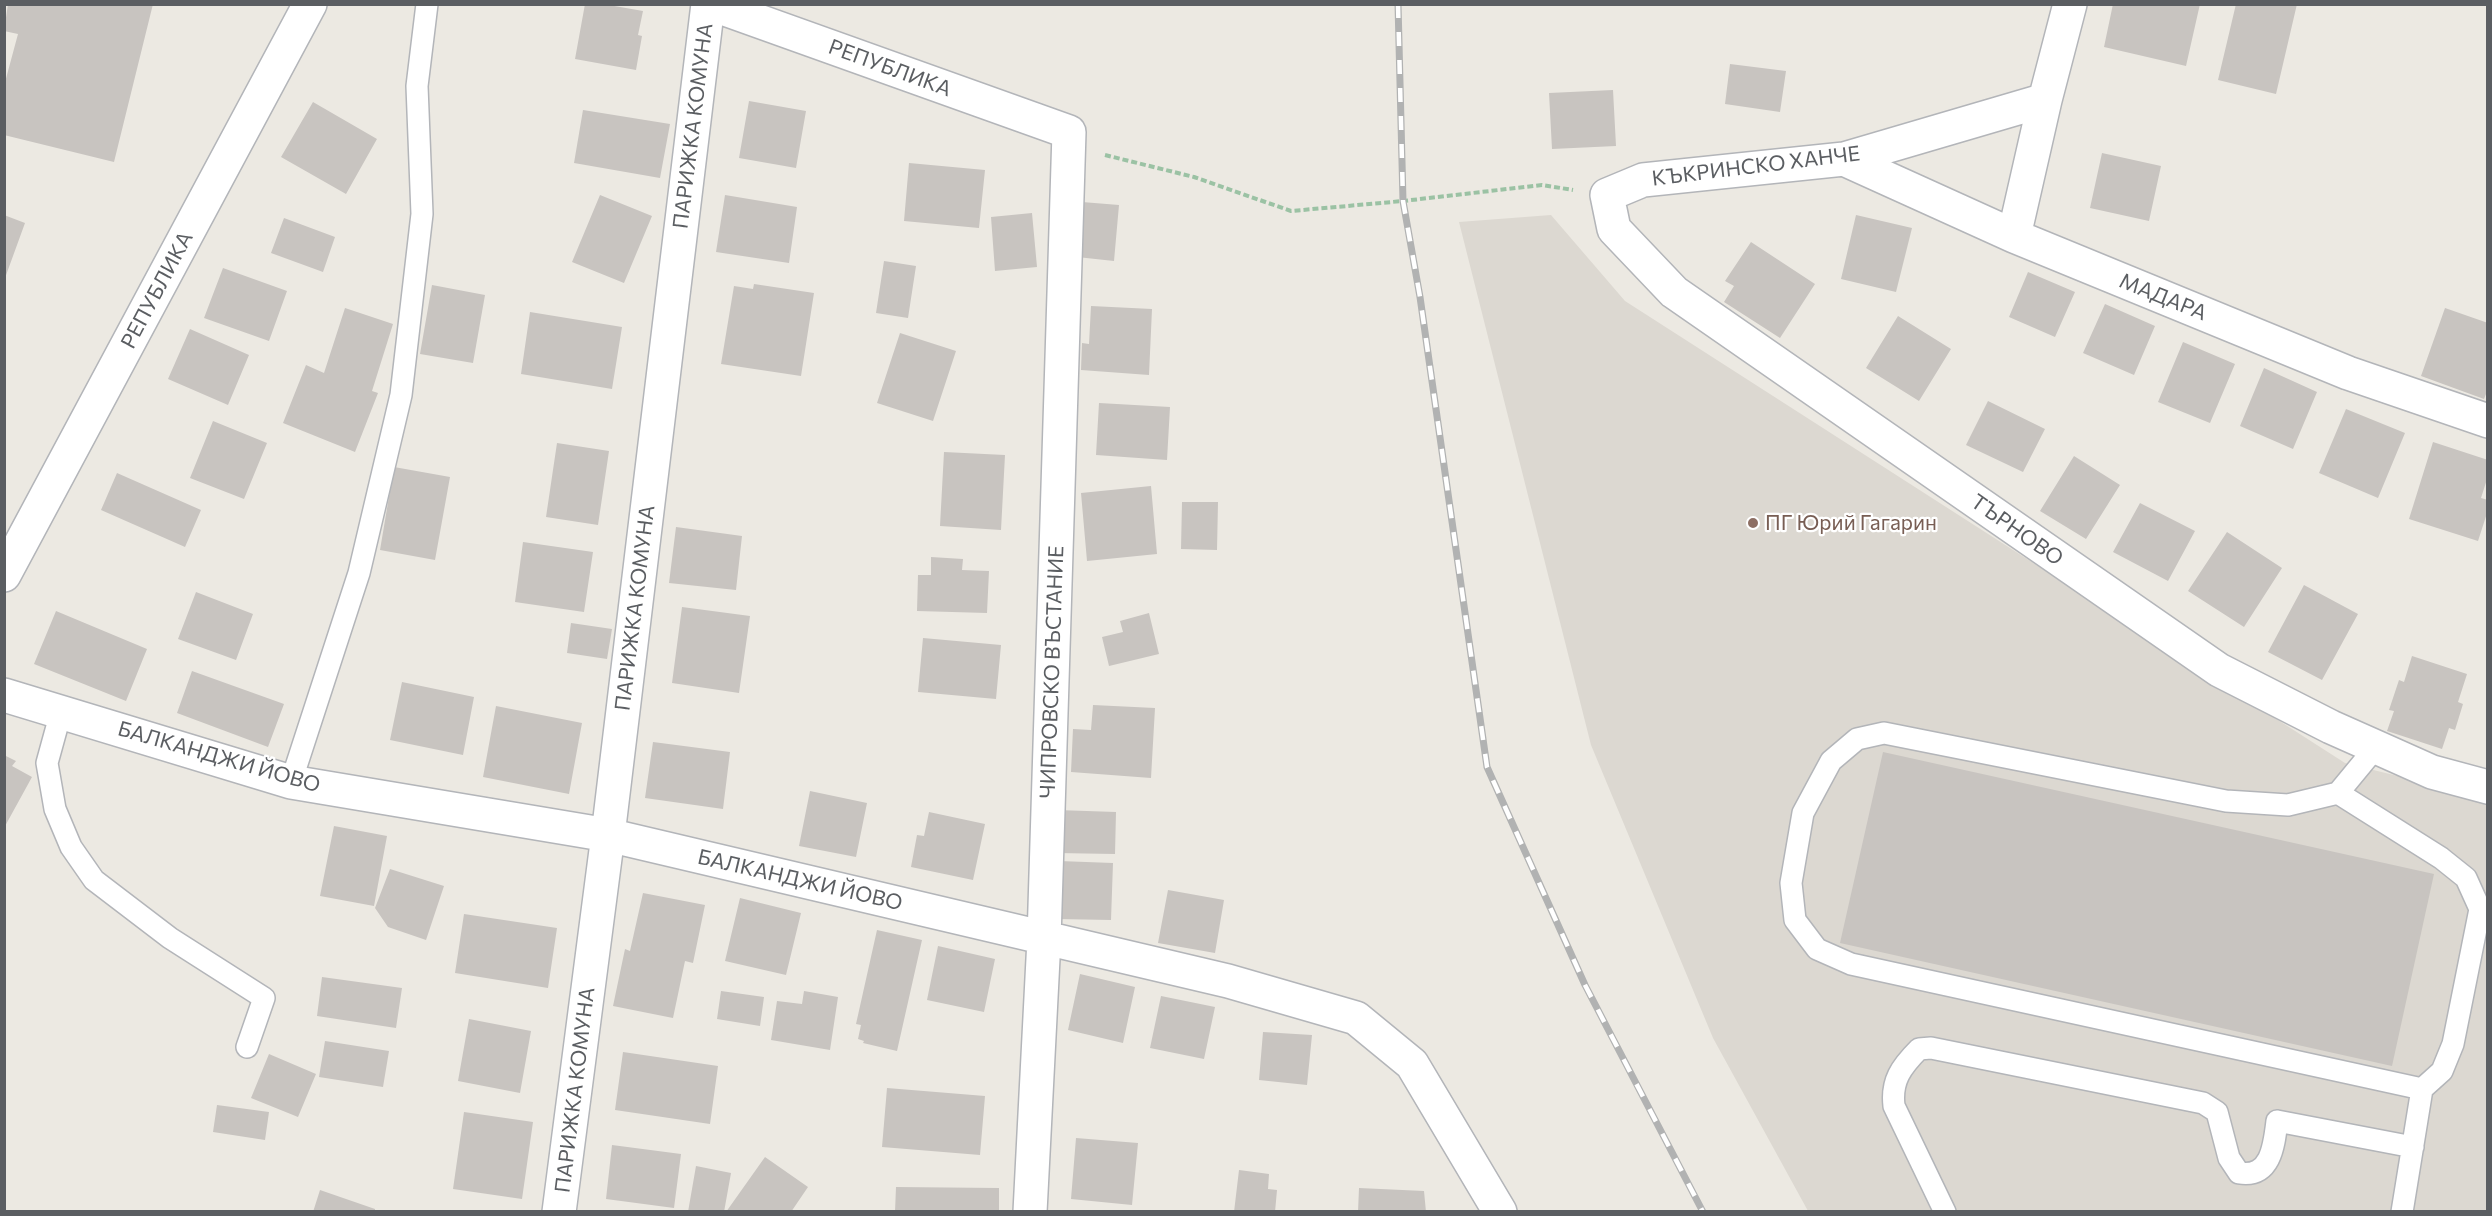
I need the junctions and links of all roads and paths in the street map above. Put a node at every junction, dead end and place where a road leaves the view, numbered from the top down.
1 (310, 4) edge
2 (427, 4) edge
3 (709, 4) edge
4 (2070, 4) edge
5 (2045, 100) junction
6 (1069, 132) junction
7 (1844, 159) junction
8 (1607, 195) junction
9 (2013, 236) junction
10 (2487, 420) edge
11 (4, 575) edge
12 (4, 695) edge
13 (61, 712) junction
14 (2376, 747) junction
15 (291, 782) junction
16 (2487, 787) edge
17 (2338, 793) junction
18 (608, 835) junction
19 (1044, 939) junction
20 (248, 1047) dead end
21 (2422, 1089) junction
22 (2413, 1147) junction
23 (559, 1212) edge
24 (1030, 1212) edge
25 (1500, 1212) edge
26 (1945, 1212) edge
27 (2402, 1212) edge

1 - 11 street, РЕПУБЛИКА
2 - 15 lane
3 - 6 street, РЕПУБЛИКА
3 - 18 street, ПАРИЖКА КОМУНА
4 - 5 street
5 - 7 street, КЪКРИНСКО ХАНЧЕ
5 - 9 street
6 - 8 path
6 - 19 street, ЧИПРОВСКО ВЪСТАНИЕ
7 - 8 street, КЪКРИНСКО ХАНЧЕ
7 - 9 street, МАДАРА
8 - 14 street, ТЪРНОВО
9 - 10 street, МАДАРА
12 - 13 street, БАЛКАНДЖИ ЙОВО
13 - 15 street, БАЛКАНДЖИ ЙОВО
13 - 20 lane
14 - 16 street, ТЪРНОВО
14 - 17 lane
15 - 18 street, БАЛКАНДЖИ ЙОВО
17 - 21 lane
17 - 21 lane
18 - 19 street, БАЛКАНДЖИ ЙОВО
18 - 23 street, ПАРИЖКА КОМУНА
19 - 24 street, ЧИПРОВСКО ВЪСТАНИЕ
19 - 25 street, БАЛКАНДЖИ ЙОВО
21 - 22 lane
22 - 26 lane
22 - 27 lane

